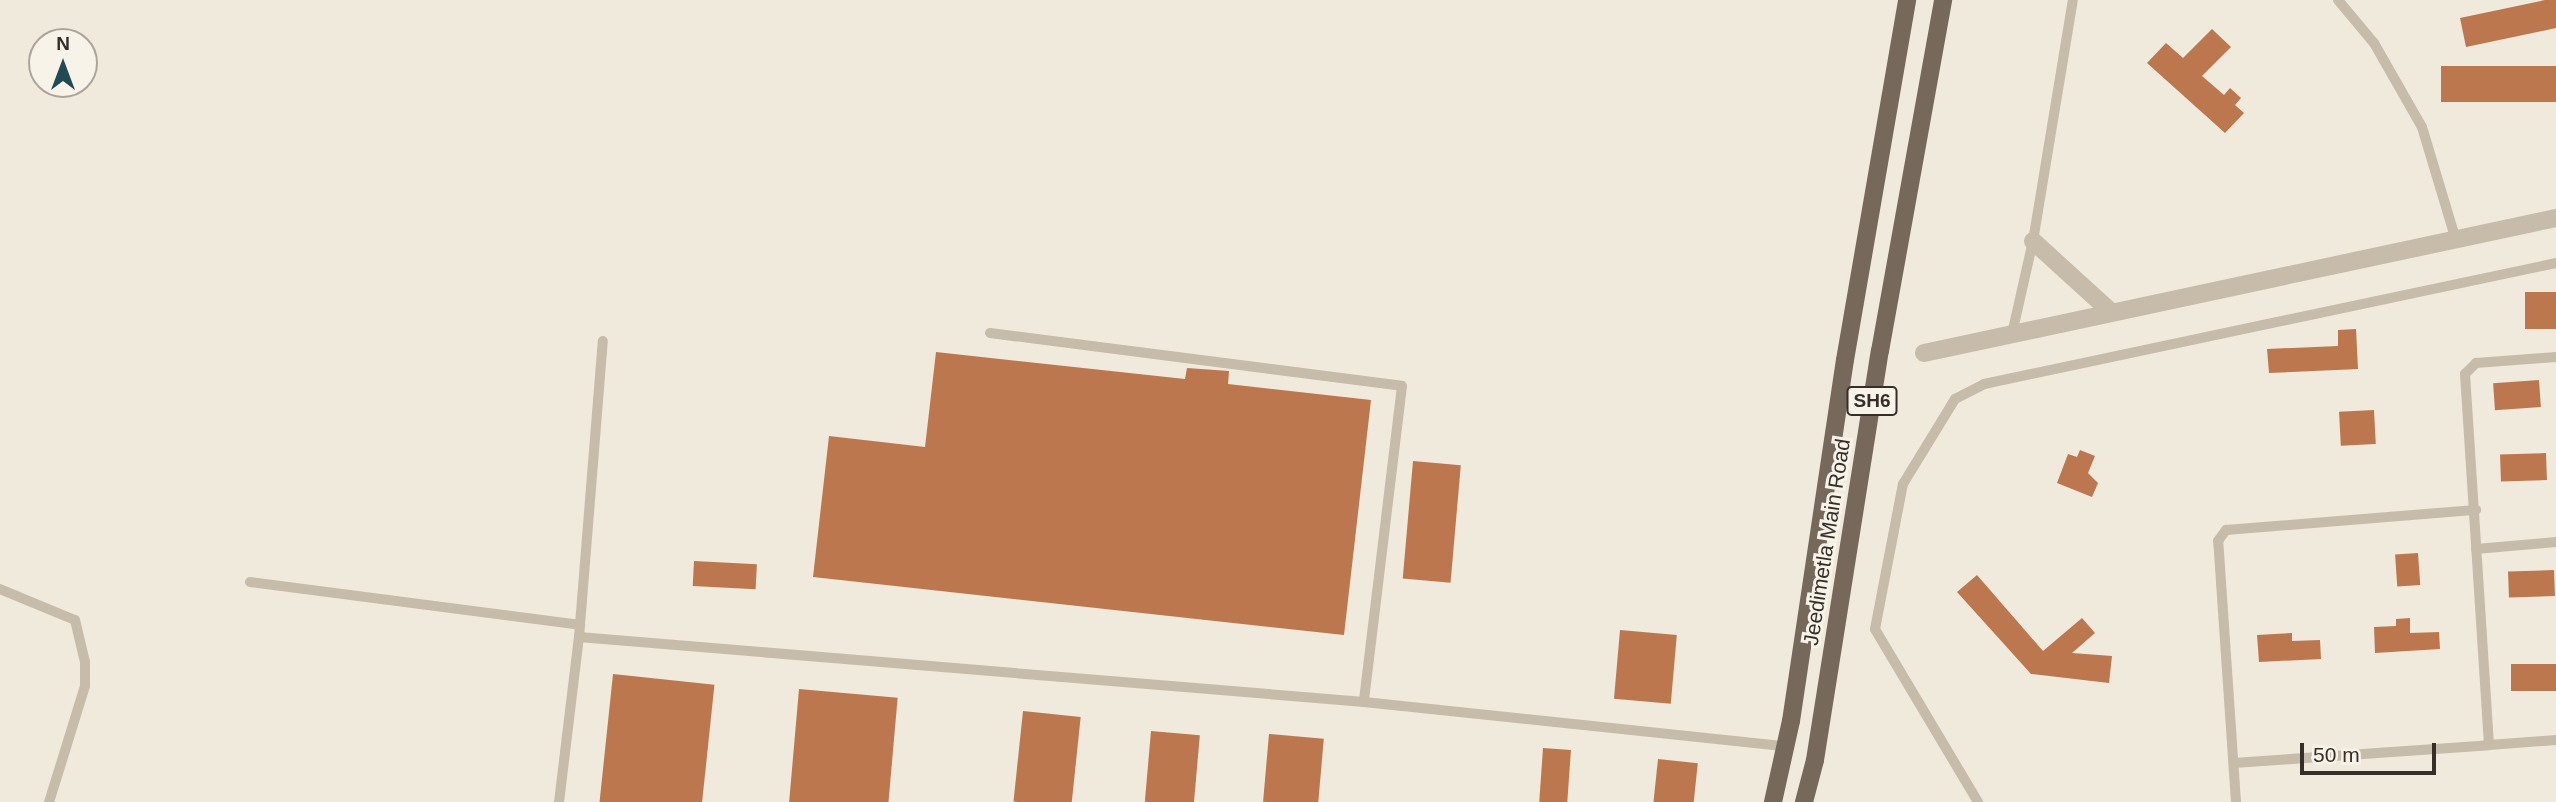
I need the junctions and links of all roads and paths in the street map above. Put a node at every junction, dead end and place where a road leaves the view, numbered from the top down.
1 (1907, 0) edge
2 (1943, 0) edge
3 (2073, 0) edge
4 (2338, 0) edge
5 (2556, 218) edge
6 (2456, 240) junction
7 (2033, 241) junction
8 (2556, 263) edge
9 (2111, 312) junction
10 (990, 333) dead end
11 (2012, 334) junction
12 (603, 341) dead end
13 (1924, 353) dead end
14 (2556, 356) edge
15 (2476, 510) junction
16 (2556, 542) edge
17 (2476, 549) junction
18 (250, 583) dead end
19 (0, 589) edge
20 (580, 625) junction
21 (579, 637) junction
22 (1364, 702) junction
23 (2556, 740) edge
24 (2489, 745) junction
25 (1786, 746) junction
26 (2234, 763) junction
27 (49, 802) edge
28 (559, 802) edge
29 (1773, 802) edge
30 (1804, 802) edge
31 (1978, 802) edge
32 (2236, 802) edge

1 - 25 main road, Jeedimetla Main Road / SH6
2 - 30 main road, Jeedimetla Main Road / SH6
3 - 7 lane
4 - 6 lane
5 - 6 street
6 - 9 street
7 - 9 street
7 - 11 lane
8 - 31 lane
9 - 11 street
10 - 22 lane
11 - 13 street
12 - 20 lane
14 - 15 lane
15 - 17 lane
15 - 26 lane
16 - 17 lane
17 - 24 lane
18 - 20 lane
19 - 27 lane
20 - 21 lane
21 - 22 lane
21 - 28 lane
22 - 25 lane
23 - 24 lane
24 - 26 lane
25 - 29 main road, Jeedimetla Main Road / SH6
26 - 32 lane

